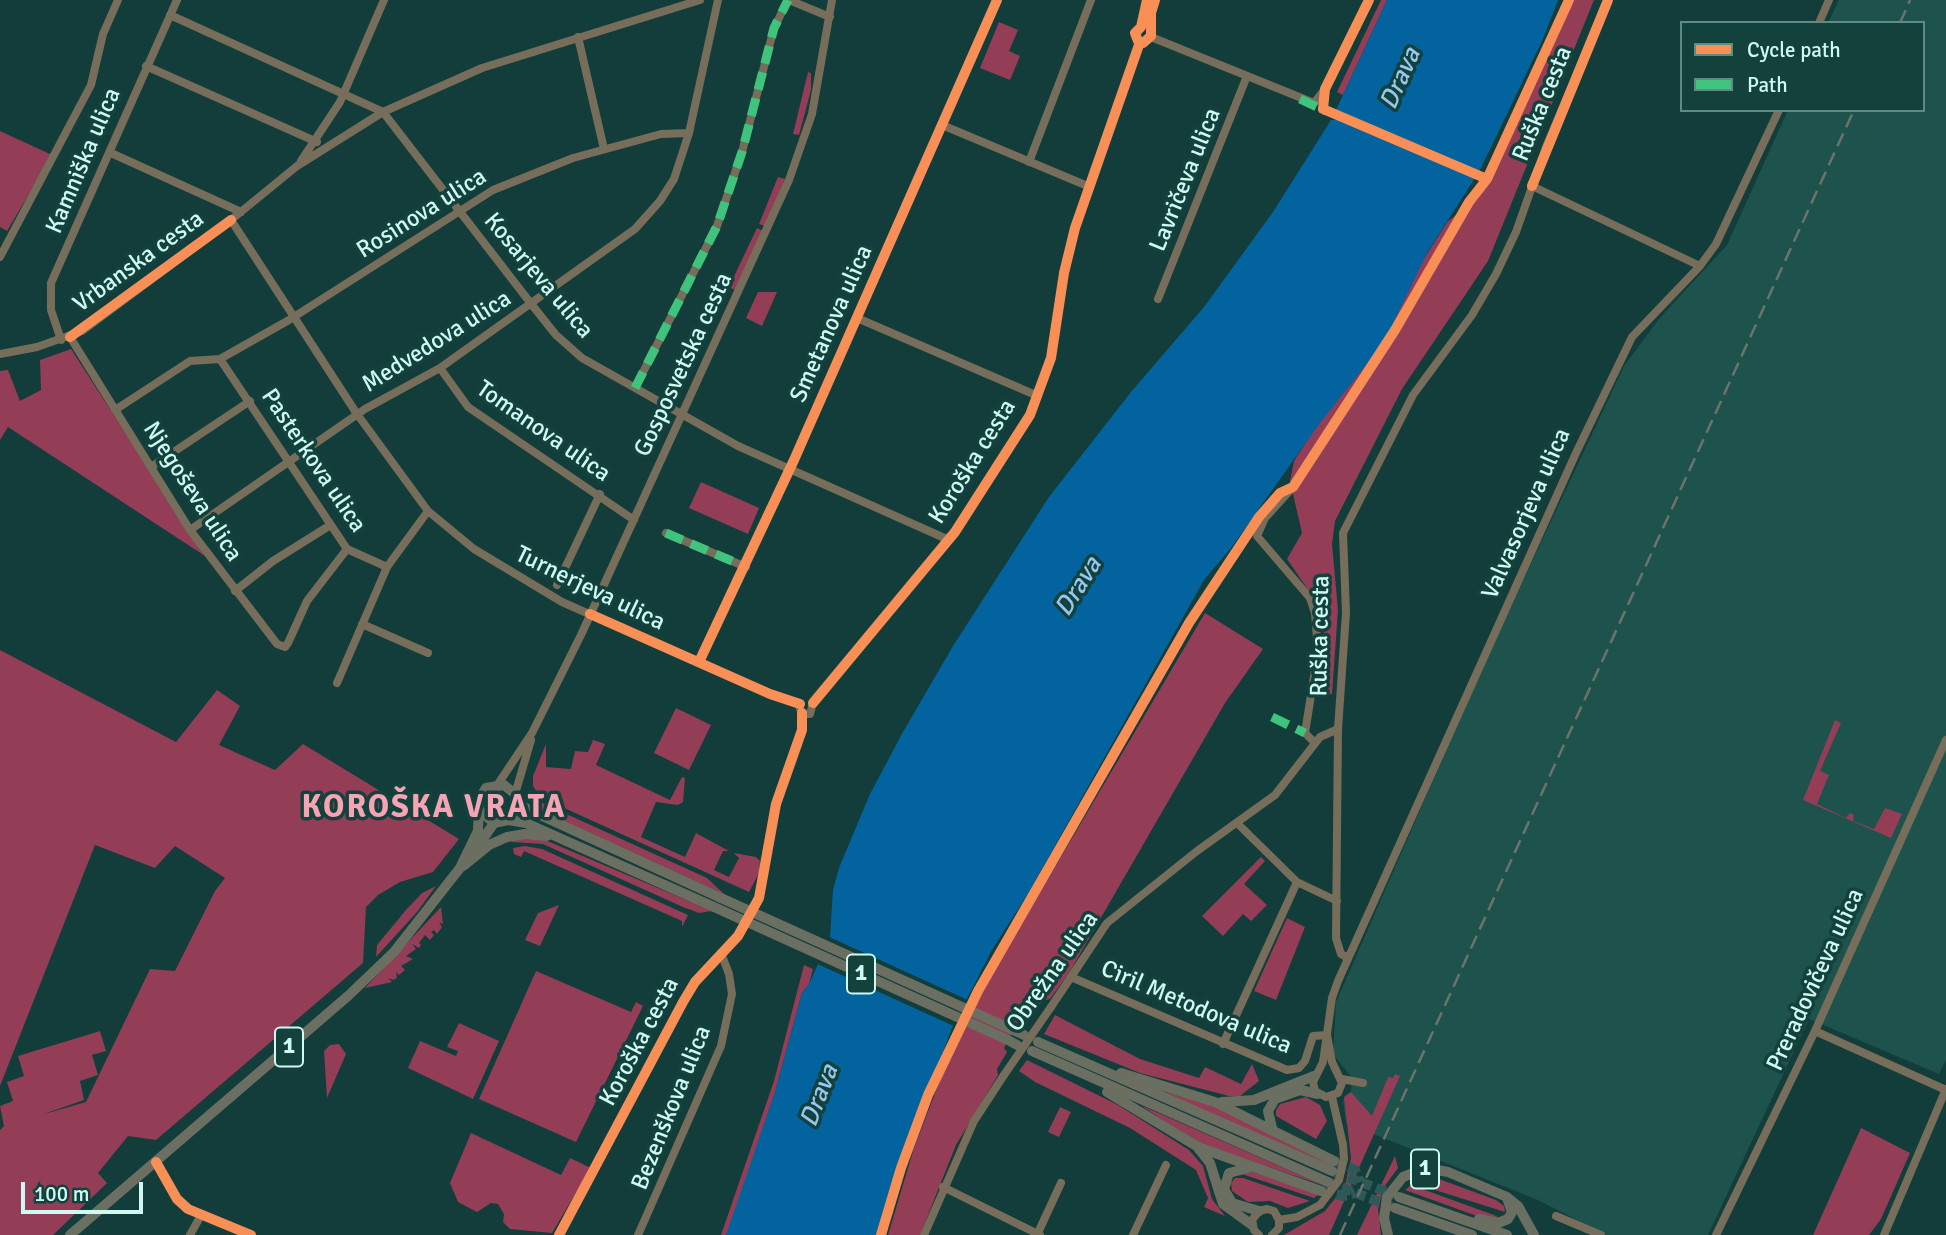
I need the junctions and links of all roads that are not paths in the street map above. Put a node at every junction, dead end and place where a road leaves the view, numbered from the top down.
1 (118, 0) edge
2 (177, 0) edge
3 (384, 0) edge
4 (699, 0) edge
5 (718, 0) edge
6 (788, 0) edge
7 (832, 0) edge
8 (997, 0) edge
9 (1091, 0) edge
10 (1147, 0) edge
11 (1155, 0) edge
12 (1369, 0) edge
13 (1608, 0) edge
14 (1829, 0) edge
15 (170, 15) junction
16 (830, 17) junction
17 (1820, 21) edge
18 (1141, 27) junction
19 (1151, 34) junction
20 (578, 37) junction
21 (1139, 42) junction
22 (146, 66) junction
23 (1247, 76) junction
24 (343, 94) junction
25 (383, 112) junction
26 (1778, 112) edge
27 (942, 125) junction
28 (689, 133) junction
29 (317, 142) junction
30 (604, 149) junction
31 (111, 153) junction
32 (1029, 162) junction
33 (297, 166) junction
34 (1532, 186) junction
35 (1090, 187) junction
36 (459, 210) junction
37 (241, 212) junction
38 (231, 220) junction
39 (0, 257) edge
40 (1700, 266) junction
41 (1158, 299) dead end
42 (532, 305) junction
43 (294, 316) junction
44 (858, 318) junction
45 (66, 338) junction
46 (0, 354) edge
47 (220, 359) junction
48 (440, 368) junction
49 (635, 388) junction
50 (1038, 396) junction
51 (250, 401) junction
52 (115, 410) junction
53 (357, 414) junction
54 (681, 415) junction
55 (289, 461) junction
56 (151, 467) junction
57 (790, 470) junction
58 (1293, 487) dead end
59 (600, 494) junction
60 (428, 511) junction
61 (634, 520) junction
62 (329, 526) junction
63 (190, 530) junction
64 (666, 533) dead end
65 (948, 540) junction
66 (347, 550) junction
67 (387, 567) junction
68 (746, 567) junction
69 (557, 584) dead end
70 (235, 591) junction
71 (590, 614) junction
72 (362, 624) junction
73 (428, 653) dead end
74 (699, 662) junction
75 (337, 683) dead end
76 (807, 708) junction
77 (1338, 729) junction
78 (532, 733) junction
79 (1946, 740) edge
80 (1315, 743) junction
81 (498, 784) junction
82 (516, 797) junction
83 (480, 811) junction
84 (508, 820) junction
85 (494, 823) junction
86 (1238, 824) junction
87 (561, 839) junction
88 (460, 868) junction
89 (1297, 882) junction
90 (1337, 901) junction
91 (718, 903) junction
92 (721, 953) junction
93 (1348, 958) junction
94 (1071, 977) junction
95 (1815, 1031) junction
96 (1024, 1035) dead end
97 (1327, 1035) junction
98 (1223, 1044) junction
99 (1097, 1069) junction
100 (1336, 1071) junction
101 (1317, 1073) junction
102 (1342, 1079) junction
103 (1094, 1080) junction
104 (1363, 1083) dead end
105 (1946, 1089) edge
106 (1318, 1094) junction
107 (1332, 1097) junction
108 (1214, 1102) junction
109 (1272, 1128) junction
110 (1198, 1147) junction
111 (156, 1162) junction
112 (1166, 1165) dead end
113 (1256, 1169) junction
114 (1061, 1183) dead end
115 (943, 1186) junction
116 (1399, 1197) tunnel mouth
117 (1507, 1197) junction
118 (1395, 1208) tunnel mouth
119 (1259, 1211) junction
120 (1556, 1216) dead end
121 (200, 1217) junction
122 (1455, 1217) junction
123 (1279, 1220) junction
124 (1252, 1225) junction
125 (1461, 1233) edge
126 (70, 1235) edge
127 (190, 1235) edge
128 (251, 1235) edge
129 (559, 1235) edge
130 (638, 1235) edge
131 (924, 1235) edge
132 (1038, 1235) edge
133 (1133, 1235) edge
134 (1259, 1235) edge
135 (1272, 1235) edge
136 (1388, 1235) edge
137 (1472, 1235) edge
138 (1507, 1235) edge
139 (1534, 1235) edge
140 (1601, 1235) edge
141 (1716, 1235) edge
142 (1884, 1235) edge

1 - 39 street
2 - 15 street, Kamniška ulica
3 - 24 street
4 - 20 street, Vrbanska cesta
5 - 28 street, Medvedova ulica
6 - 16 street
6 - 49 street
7 - 16 street, Gosposvetska cesta
8 - 27 street, Smetanova ulica
9 - 32 street
10 - 18 street
11 - 19 street
12 - 23 street
13 - 34 street, Ruška cesta
14 - 17 street
15 - 22 street, Kamniška ulica
15 - 24 street, Kosarjeva ulica
16 - 54 street, Gosposvetska cesta
18 - 19 street
18 - 21 street, Koroška cesta
19 - 21 street
19 - 23 street
20 - 25 street, Vrbanska cesta
20 - 30 street
21 - 35 street, Koroška cesta
22 - 29 street
22 - 31 street, Kamniška ulica
23 - 41 street, Lavričeva ulica
24 - 25 street, Kosarjeva ulica
24 - 29 street
25 - 33 street, Vrbanska cesta
25 - 36 street, Kosarjeva ulica
26 - 40 street, Valvasorjeva ulica
27 - 32 street
27 - 44 street, Smetanova ulica
28 - 30 street, Rosinova ulica
28 - 42 street, Medvedova ulica
29 - 33 street
30 - 36 street, Rosinova ulica
31 - 37 street
31 - 45 street, Kamniška ulica
32 - 35 street
33 - 37 street, Vrbanska cesta
34 - 40 street
34 - 77 street, Ruška cesta
35 - 50 street, Koroška cesta
36 - 42 street, Kosarjeva ulica
36 - 43 street, Rosinova ulica
37 - 38 street, Vrbanska cesta
38 - 43 street, Turnerjeva ulica
38 - 45 street, Vrbanska cesta
40 - 93 street, Valvasorjeva ulica
42 - 48 street, Medvedova ulica
42 - 49 street, Kosarjeva ulica
43 - 47 street, Rosinova ulica
43 - 53 street, Turnerjeva ulica
44 - 50 street
44 - 57 street, Smetanova ulica
45 - 46 street, Vrbanska cesta
45 - 52 street, Njegoševa ulica
47 - 51 street, Pasterkova ulica
47 - 52 street, Rosinova ulica
48 - 53 street, Medvedova ulica
48 - 59 street, Tomanova ulica
49 - 54 street, Kosarjeva ulica
50 - 65 street, Koroška cesta
51 - 55 street, Pasterkova ulica
51 - 56 street
52 - 56 street, Njegoševa ulica
53 - 55 street, Medvedova ulica
53 - 60 street, Turnerjeva ulica
54 - 57 street, Kosarjeva ulica
54 - 61 street, Gosposvetska cesta
55 - 62 street, Pasterkova ulica
55 - 63 street, Medvedova ulica
56 - 63 street, Njegoševa ulica
57 - 65 street, Kosarjeva ulica
57 - 68 street, Smetanova ulica
58 - 80 street
59 - 61 street, Tomanova ulica
59 - 69 street
60 - 67 street
60 - 71 street, Turnerjeva ulica
61 - 71 street, Gosposvetska cesta
62 - 66 street, Pasterkova ulica
62 - 70 street
63 - 70 street, Njegoševa ulica
64 - 68 street
65 - 76 street, Koroška cesta
66 - 67 street, Pasterkova ulica
66 - 70 street, Njegoševa ulica
67 - 72 street
68 - 74 street, Smetanova ulica
71 - 74 street, Turnerjeva ulica
71 - 78 street, Gosposvetska cesta
72 - 73 street
72 - 75 street
74 - 76 street, Turnerjeva ulica
76 - 92 street, Koroška cesta
77 - 80 street, Obrežna ulica
77 - 90 street, Ruška cesta
78 - 81 street
78 - 82 street
79 - 95 street, Preradovičeva ulica
80 - 86 street, Obrežna ulica
81 - 82 main road, 1
81 - 83 main road, 1
82 - 84 main road
82 - 91 main road, 1
83 - 85 main road
83 - 88 main road, 1
84 - 85 main road, 1
84 - 87 main road, 1
85 - 88 main road, 1
86 - 89 street
86 - 94 street, Obrežna ulica
87 - 88 main road, 1
87 - 91 main road, 1
88 - 111 main road, 1
89 - 90 street
89 - 98 street
90 - 93 street, Ruška cesta
91 - 96 main road, 1, bridge
92 - 129 street, Koroška cesta
92 - 130 street, Bezenškova ulica
93 - 97 street
94 - 98 street, Ciril Metodova ulica
94 - 115 street, Obrežna ulica, bridge
95 - 105 street
95 - 141 street, Preradovičeva ulica
97 - 98 street, Ciril Metodova ulica
97 - 100 street
97 - 101 street
99 - 103 main road
99 - 108 main road
99 - 109 main road
100 - 101 street
100 - 102 street
101 - 106 street
101 - 108 main road
102 - 104 street
102 - 107 street
103 - 110 main road
103 - 113 main road
105 - 142 street
106 - 107 street
106 - 109 main road
107 - 123 street
108 - 109 main road
110 - 113 main road
110 - 124 main road
111 - 121 street
111 - 126 main road, 1
112 - 133 street
113 - 119 main road
114 - 132 street
115 - 131 street, Obrežna ulica
115 - 132 street
116 - 122 main road, 1
117 - 122 main road, 1
117 - 136 main road, 1
117 - 139 main road, 1
118 - 125 main road, 1
119 - 123 street
119 - 124 street
120 - 140 street
121 - 127 street
121 - 128 street
122 - 138 main road, 1
123 - 135 street
124 - 134 street
125 - 137 main road, 1

